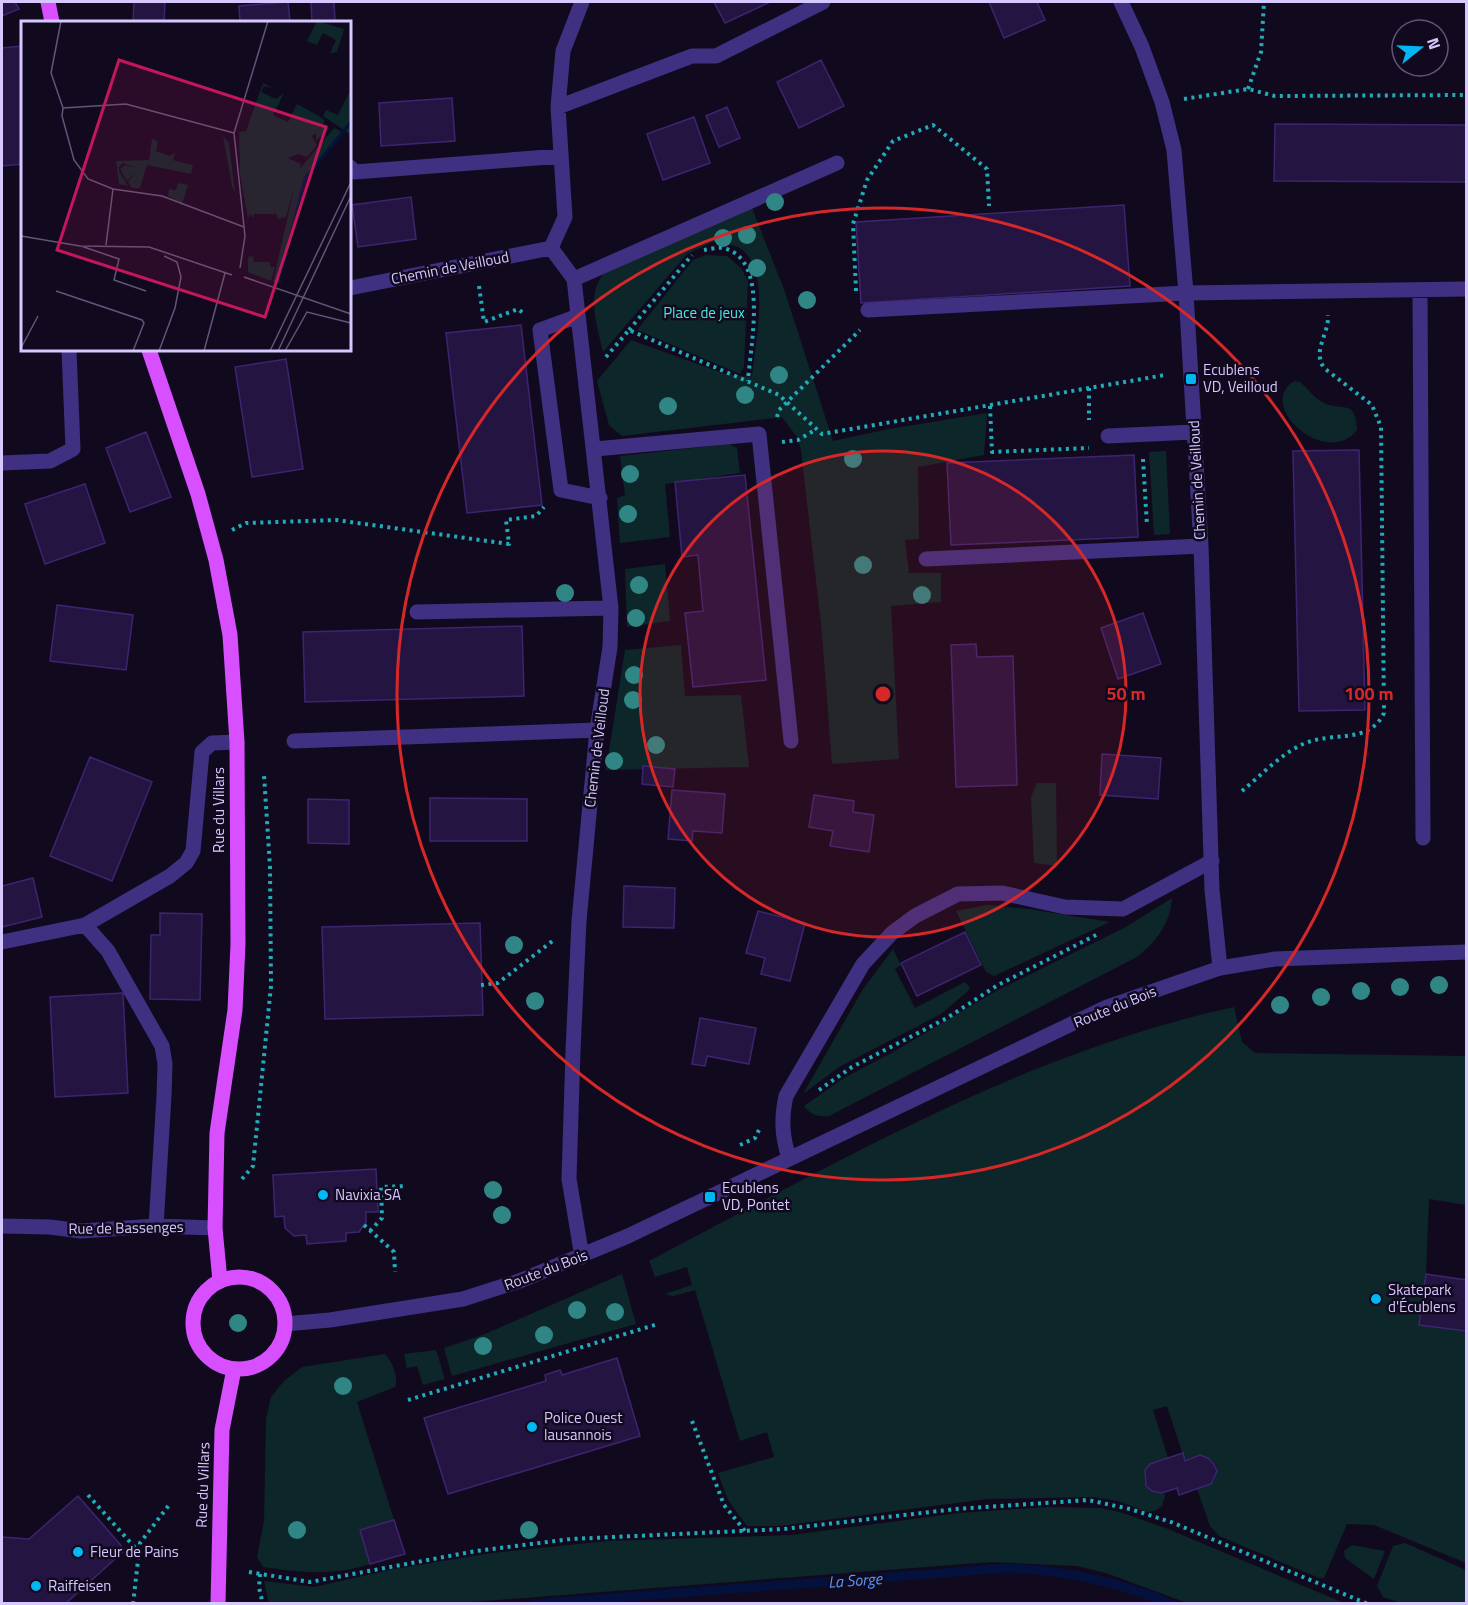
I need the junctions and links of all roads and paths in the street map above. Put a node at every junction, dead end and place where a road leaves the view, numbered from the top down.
1 (48, 2) edge
2 (582, 2) edge
3 (823, 2) edge
4 (1121, 2) edge
5 (1264, 2) edge
6 (52, 21) edge
7 (1248, 89) junction
8 (1467, 94) edge
9 (1162, 102) junction
10 (558, 107) junction
11 (561, 156) junction
12 (837, 163) dead end
13 (351, 168) edge
14 (989, 206) dead end
15 (551, 248) junction
16 (574, 279) junction
17 (478, 282) dead end
18 (856, 285) dead end
19 (351, 288) edge
20 (1420, 290) junction
21 (1467, 290) edge
22 (1186, 293) junction
23 (1328, 306) dead end
24 (868, 310) joint
25 (578, 316) junction
26 (540, 330) junction
27 (629, 330) junction
28 (69, 351) edge
29 (149, 351) edge
30 (1165, 375) dead end
31 (586, 381) junction
32 (748, 381) junction
33 (787, 403) junction
34 (990, 406) junction
35 (777, 418) dead end
36 (815, 430) junction
37 (1194, 432) junction
38 (1142, 434) junction
39 (1108, 436) joint
40 (798, 440) dead end
41 (595, 449) junction
42 (2, 463) edge
43 (561, 490) junction
44 (600, 498) junction
45 (231, 530) dead end
46 (1201, 546) junction
47 (1148, 548) junction
48 (926, 559) dead end
49 (611, 608) junction
50 (417, 612) dead end
51 (597, 730) junction
52 (294, 741) dead end
53 (791, 741) dead end
54 (237, 742) junction
55 (263, 764) dead end
56 (1242, 791) dead end
57 (1423, 838) dead end
58 (1212, 861) junction
59 (85, 925) junction
60 (1106, 930) dead end
61 (563, 933) dead end
62 (2, 942) edge
63 (1467, 952) edge
64 (1220, 968) junction
65 (481, 985) dead end
66 (782, 1115) junction
67 (789, 1158) junction
68 (406, 1186) dead end
69 (242, 1189) dead end
70 (2, 1226) edge
71 (156, 1226) junction
72 (364, 1226) dead end
73 (214, 1228) junction
74 (370, 1231) junction
75 (582, 1257) junction
76 (395, 1272) dead end
77 (220, 1281) junction
78 (285, 1324) junction
79 (658, 1324) dead end
80 (234, 1369) junction
81 (408, 1400) dead end
82 (692, 1421) dead end
83 (88, 1495) dead end
84 (169, 1505) dead end
85 (745, 1531) junction
86 (139, 1552) junction
87 (249, 1572) dead end
88 (261, 1574) junction
89 (133, 1604) edge
90 (218, 1604) edge
91 (263, 1604) edge
92 (1368, 1604) edge

1 - 6 main road
2 - 10 street
3 - 10 street
4 - 9 street, Chemin de Veilloud
5 - 7 path
7 - 8 path
7 - 9 path
9 - 22 street, Chemin de Veilloud
10 - 11 street
11 - 13 street
11 - 15 street
12 - 16 street
14 - 18 path
15 - 16 street
15 - 19 street, Chemin de Veilloud
16 - 25 street, Chemin de Veilloud
17 - 26 path
20 - 21 street
20 - 22 street
20 - 57 street
22 - 24 street
22 - 37 street, Chemin de Veilloud
23 - 56 path
24 - 33 path
25 - 26 street
25 - 31 street, Chemin de Veilloud
26 - 43 street
27 - 31 path
27 - 32 path
27 - 32 path
28 - 42 street
29 - 54 main road, Rue du Villars
30 - 34 path
31 - 41 street, Chemin de Veilloud
32 - 33 path
33 - 35 path
33 - 36 path
34 - 36 path
34 - 39 path
36 - 40 path
37 - 38 street
37 - 46 street, Chemin de Veilloud
38 - 39 street
38 - 47 path
41 - 44 street, Chemin de Veilloud
41 - 53 street
43 - 44 street
43 - 45 path
44 - 49 street, Chemin de Veilloud
46 - 47 street
46 - 58 street, Chemin de Veilloud
47 - 48 street
49 - 50 street
49 - 51 street, Chemin de Veilloud
51 - 52 street
51 - 75 street, Chemin de Veilloud
54 - 59 street
54 - 73 main road, Rue du Villars
55 - 69 path
58 - 64 street, Chemin de Veilloud
58 - 66 street
59 - 62 street
59 - 71 street
60 - 66 path
61 - 65 path
63 - 64 street, Route du Bois
64 - 67 street, Route du Bois
66 - 67 street
67 - 75 street, Route du Bois
68 - 74 path
70 - 71 street, Rue de Bassenges
71 - 73 street, Rue de Bassenges
72 - 74 path
73 - 77 main road, Rue du Villars
74 - 76 path
75 - 78 street, Route du Bois
77 - 78 main road
77 - 80 main road
78 - 80 main road
79 - 81 path
80 - 90 main road, Rue du Villars
82 - 85 path
83 - 86 path
84 - 86 path
85 - 88 path
85 - 92 path
86 - 89 path
87 - 88 path
88 - 91 path

